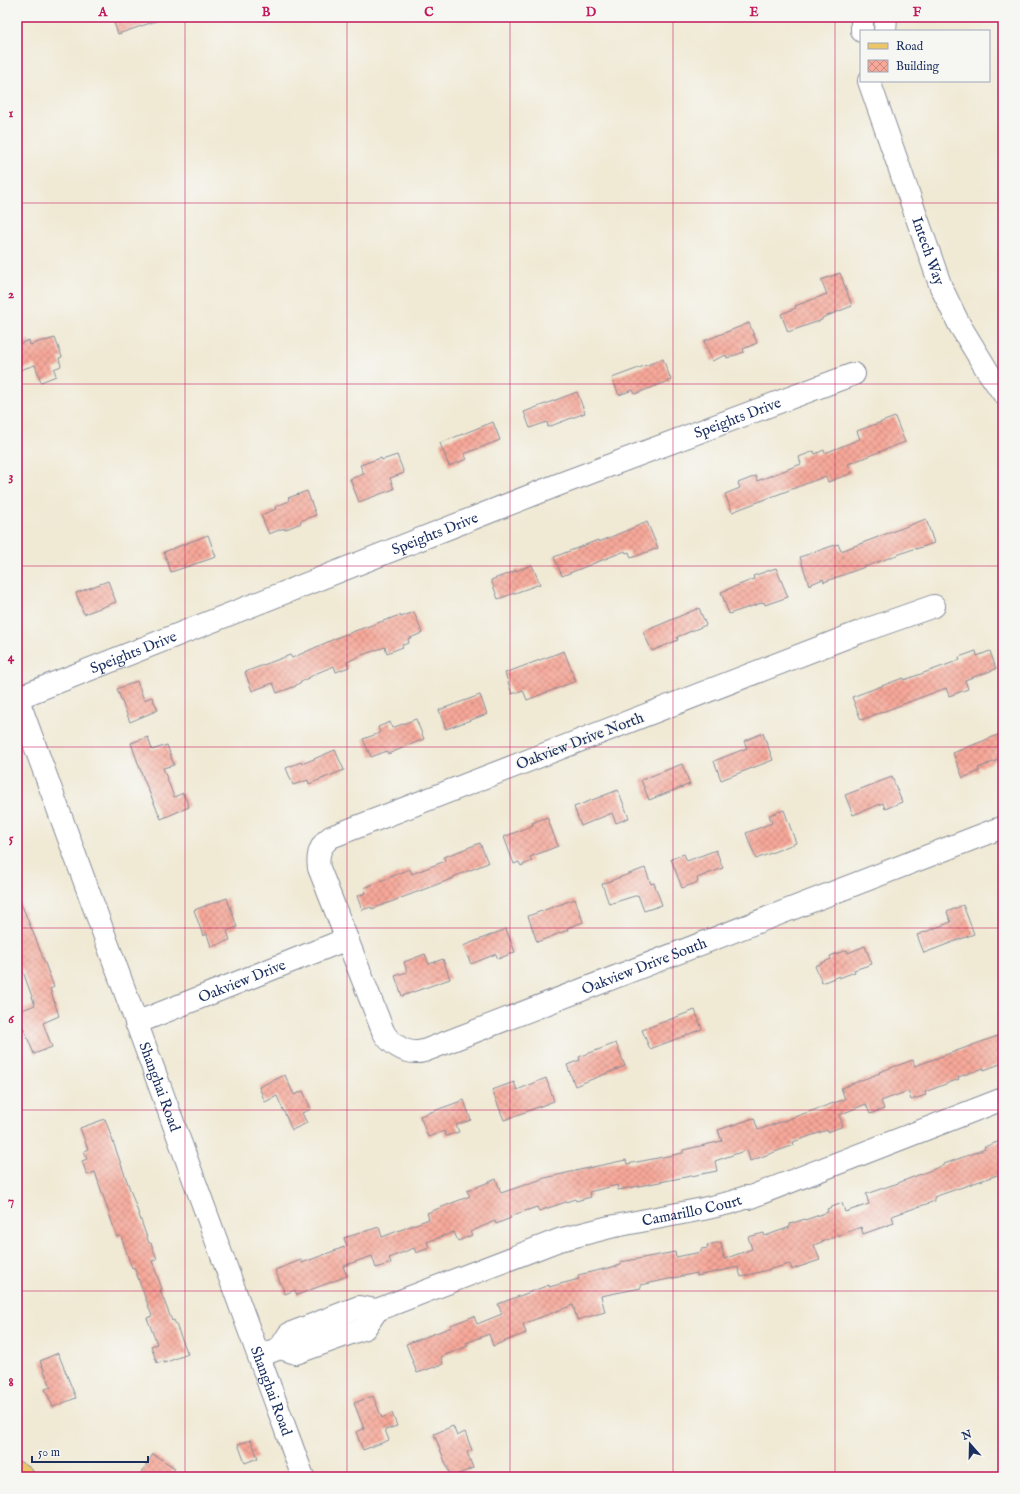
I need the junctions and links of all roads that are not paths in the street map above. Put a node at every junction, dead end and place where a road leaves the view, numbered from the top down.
1 (862, 17) edge
2 (886, 17) edge
3 (862, 30) edge
4 (884, 30) edge
5 (875, 87) edge
6 (854, 374) dead end
7 (1003, 394) edge
8 (934, 606) dead end
9 (17, 698) edge
10 (1003, 828) edge
11 (347, 939) junction
12 (136, 1023) junction
13 (1003, 1099) edge
14 (259, 1357) junction
15 (17, 1473) edge
16 (23, 1477) edge
17 (303, 1477) edge

1 - 3 street
2 - 4 street
5 - 7 street, Intech Way
6 - 9 street, Speights Drive
8 - 11 street, Oakview Drive North
9 - 12 street, Shanghai Road
10 - 11 street, Oakview Drive South
11 - 12 street, Oakview Drive
12 - 14 street, Shanghai Road
13 - 14 street, Camarillo Court
14 - 17 street, Shanghai Road
15 - 16 main road

